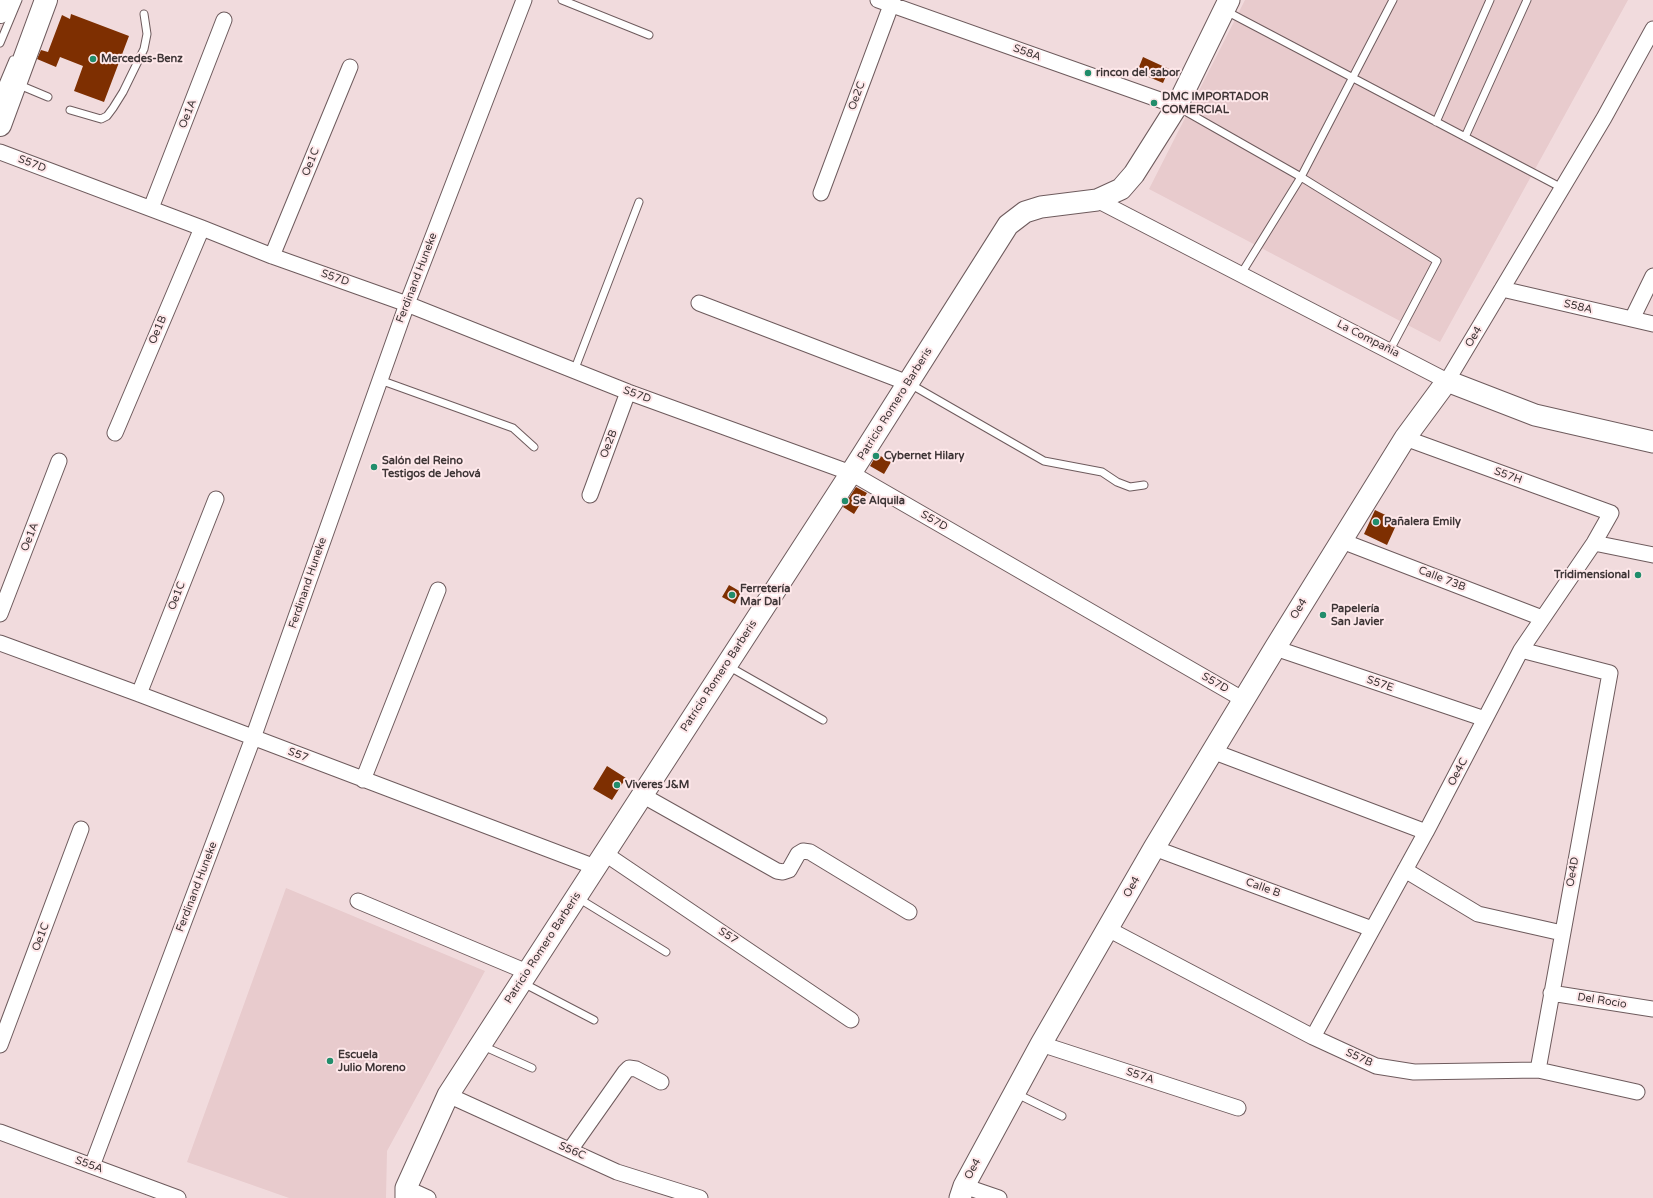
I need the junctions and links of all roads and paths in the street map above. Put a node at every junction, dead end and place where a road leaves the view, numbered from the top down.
1 (4, 0) edge
2 (18, 0) edge
3 (46, 0) edge
4 (524, 0) edge
5 (562, 0) edge
6 (1393, 0) edge
7 (1490, 0) edge
8 (1527, 0) edge
9 (888, 2) edge
10 (1227, 5) edge
11 (0, 12) edge
12 (144, 14) dead end
13 (224, 20) dead end
14 (1653, 29) edge
15 (649, 35) dead end
16 (0, 43) edge
17 (17, 49) dead end
18 (350, 67) dead end
19 (1352, 77) junction
20 (8, 87) edge
21 (48, 97) dead end
22 (1177, 106) junction
23 (70, 110) dead end
24 (1436, 122) junction
25 (0, 125) edge
26 (1466, 137) junction
27 (0, 152) edge
28 (1301, 177) junction
29 (1562, 188) junction
30 (821, 193) dead end
31 (1097, 200) junction
32 (639, 202) dead end
33 (151, 208) junction
34 (202, 228) junction
35 (272, 256) junction
36 (1241, 274) junction
37 (1653, 276) edge
38 (1502, 289) junction
39 (699, 303) dead end
40 (407, 304) junction
41 (1632, 319) junction
42 (1653, 324) edge
43 (1390, 350) junction
44 (574, 371) junction
45 (380, 380) junction
46 (1447, 381) junction
47 (908, 383) junction
48 (628, 392) junction
49 (115, 433) dead end
50 (1405, 438) junction
51 (1653, 442) edge
52 (534, 448) dead end
53 (59, 461) dead end
54 (850, 473) junction
55 (1144, 485) dead end
56 (590, 496) dead end
57 (216, 499) dead end
58 (1611, 513) joint
59 (1342, 541) junction
60 (1594, 543) junction
61 (1653, 555) edge
62 (438, 590) dead end
63 (0, 614) edge
64 (1542, 618) junction
65 (0, 643) edge
66 (1275, 648) junction
67 (1522, 650) junction
68 (726, 665) junction
69 (139, 694) junction
70 (1244, 700) junction
71 (1486, 719) junction
72 (823, 720) dead end
73 (254, 738) junction
74 (1212, 751) junction
75 (363, 780) junction
76 (642, 795) junction
77 (82, 829) dead end
78 (1426, 832) junction
79 (1154, 848) junction
80 (600, 860) junction
81 (1405, 870) junction
82 (576, 896) junction
83 (358, 901) dead end
84 (909, 912) dead end
85 (1108, 929) junction
86 (1372, 929) junction
87 (1562, 933) junction
88 (666, 952) dead end
89 (524, 977) junction
90 (1551, 993) junction
91 (1653, 1009) edge
92 (594, 1020) dead end
93 (851, 1020) dead end
94 (1313, 1036) junction
95 (1041, 1044) junction
96 (0, 1045) edge
97 (481, 1045) junction
98 (532, 1068) dead end
99 (1538, 1070) junction
100 (661, 1082) dead end
101 (1637, 1092) dead end
102 (1015, 1093) junction
103 (448, 1095) junction
104 (1238, 1108) dead end
105 (1062, 1116) dead end
106 (0, 1132) edge
107 (570, 1150) junction
108 (92, 1166) junction
109 (962, 1192) edge
110 (406, 1193) edge
111 (178, 1198) edge
112 (428, 1198) edge
113 (700, 1198) edge
114 (999, 1198) edge

1 - 11 main road
2 - 16 lane
3 - 20 main road
4 - 40 street, Ferdinand Huneke
5 - 15 lane
6 - 19 lane
7 - 24 lane
8 - 26 lane
9 - 22 street, S58A
9 - 30 street, Oe2C
10 - 19 lane
10 - 22 street, Patricio Romero Barberis
12 - 23 lane
13 - 33 street, Oe1A
14 - 29 street, Oe4
17 - 20 lane
18 - 35 street, Oe1C
19 - 24 lane
19 - 28 lane
20 - 21 lane
20 - 25 main road
22 - 28 lane
22 - 31 street, Patricio Romero Barberis
24 - 26 lane
26 - 29 lane
27 - 33 street, S57D
28 - 36 lane
28 - 43 lane
29 - 38 street, Oe4
31 - 36 street, La Compañia
31 - 47 street, Patricio Romero Barberis
32 - 44 lane
33 - 34 street, S57D
34 - 35 street, S57D
34 - 49 street, Oe1B
35 - 40 street, S57D
36 - 43 street, La Compañia
37 - 41 street
38 - 41 street, S58A
38 - 46 street, Oe4
39 - 47 street
40 - 44 street, S57D
40 - 45 street, Ferdinand Huneke
41 - 42 street, S58A
43 - 46 street, La Compañia
44 - 48 street, S57D
45 - 52 lane
45 - 73 street, Ferdinand Huneke
46 - 50 street, Oe4
46 - 51 street, La Compañia
47 - 54 street, Patricio Romero Barberis
47 - 55 lane
48 - 54 street, S57D
48 - 56 street, Oe2B
50 - 58 street, S57H
50 - 59 street, Oe4
53 - 63 street, Oe1A
54 - 68 street, Patricio Romero Barberis
54 - 70 street, S57D
57 - 69 street, Oe1C
58 - 60 street, Oe4C
59 - 64 street, Calle 73B
59 - 66 street, Oe4
60 - 61 street
60 - 64 street, Oe4C
62 - 75 street
64 - 67 street, Oe4C
65 - 69 street, S57
66 - 70 street, Oe4
66 - 71 street, S57E
67 - 71 street, Oe4C
67 - 87 street, Oe4D
68 - 72 lane
68 - 76 street, Patricio Romero Barberis
69 - 73 street, S57
70 - 74 street, Oe4
71 - 78 street, Oe4C
73 - 75 street, S57
73 - 108 street, Ferdinand Huneke
74 - 78 street
74 - 79 street, Oe4
75 - 80 street, S57
76 - 80 street, Patricio Romero Barberis
76 - 84 street
77 - 96 street, Oe1C
78 - 81 street, Oe4C
79 - 85 street, Oe4
79 - 86 street, Calle B
80 - 82 street, Patricio Romero Barberis
80 - 93 street, S57
81 - 86 street, Oe4C
81 - 87 street
82 - 88 lane
82 - 89 street, Patricio Romero Barberis
83 - 89 street
85 - 94 street, S57B
85 - 95 street, Oe4
86 - 94 street, Oe4C
87 - 90 street, Oe4D
89 - 92 lane
89 - 97 street, Patricio Romero Barberis
90 - 91 street, Del Rocio
90 - 99 street, Oe4D
94 - 99 street, S57B
95 - 102 street, Oe4
95 - 104 street, S57A
97 - 98 lane
97 - 103 street, Patricio Romero Barberis
99 - 101 street, S57B
100 - 107 street
102 - 105 lane
102 - 109 street, Oe4
103 - 107 street, S56C
103 - 110 street, Patricio Romero Barberis
106 - 108 street, S55A
107 - 113 street, S56C
108 - 111 street, S55A
109 - 114 street
110 - 112 street

